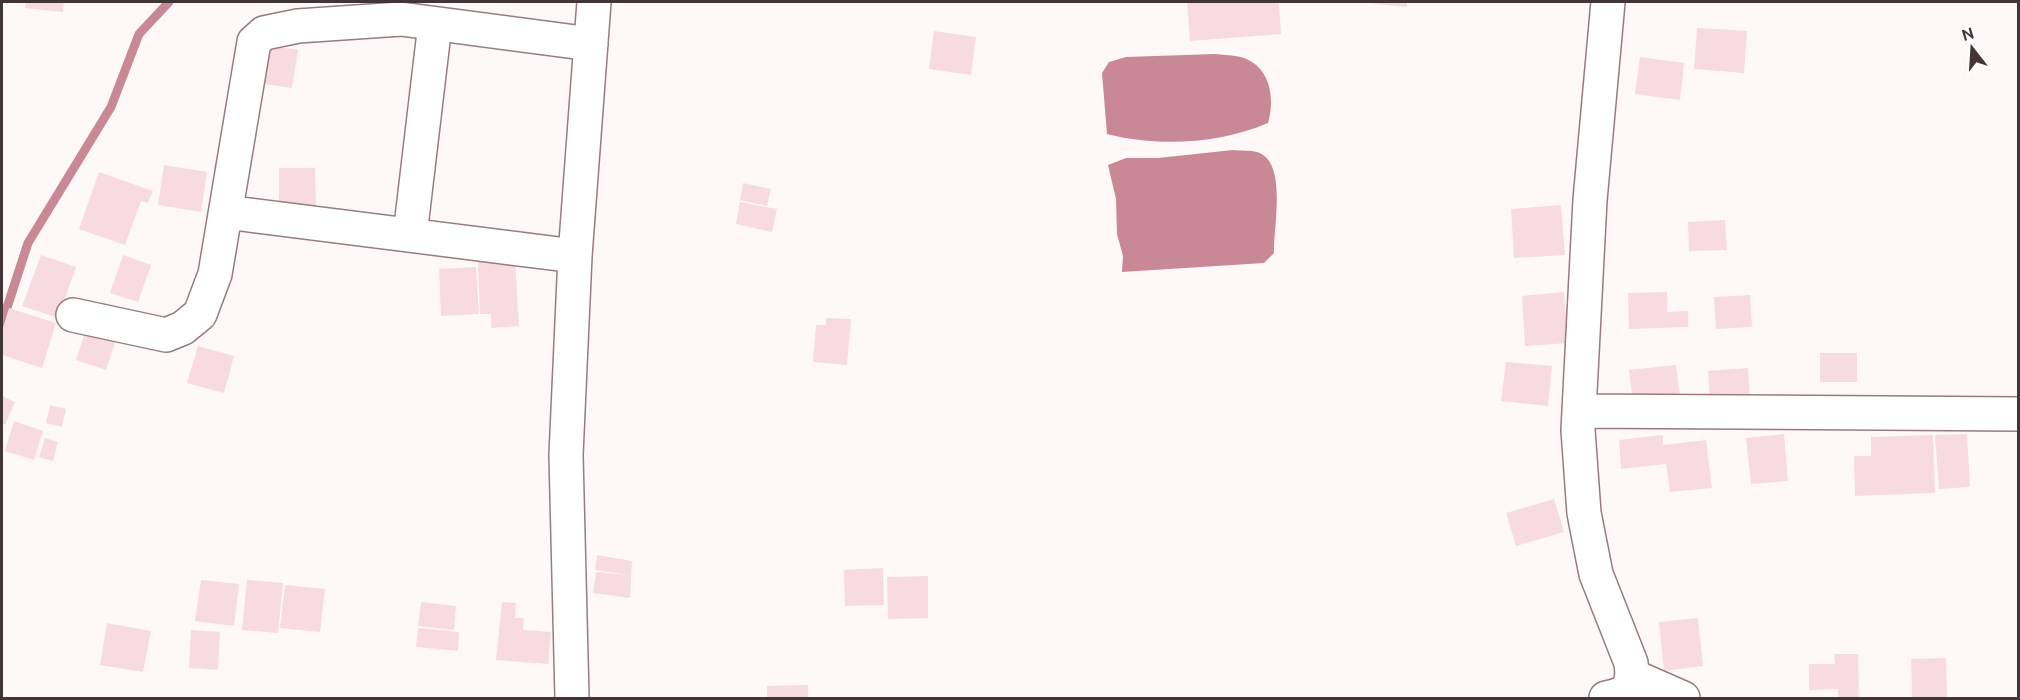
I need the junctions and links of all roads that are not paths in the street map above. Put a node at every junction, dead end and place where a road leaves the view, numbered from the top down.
1 (594, 2) edge
2 (1608, 2) edge
3 (435, 24) junction
4 (591, 44) junction
5 (226, 212) junction
6 (410, 235) junction
7 (575, 256) junction
8 (73, 315) dead end
9 (1579, 411) junction
10 (2019, 414) edge
11 (1633, 676) junction
12 (572, 699) edge
13 (1606, 699) edge
14 (1683, 699) edge

1 - 4 street
2 - 9 street
3 - 4 street
3 - 5 street
3 - 6 street
4 - 7 street
5 - 6 street
5 - 8 street
6 - 7 street
7 - 12 street
9 - 10 street
9 - 11 street
11 - 13 street
11 - 14 street

